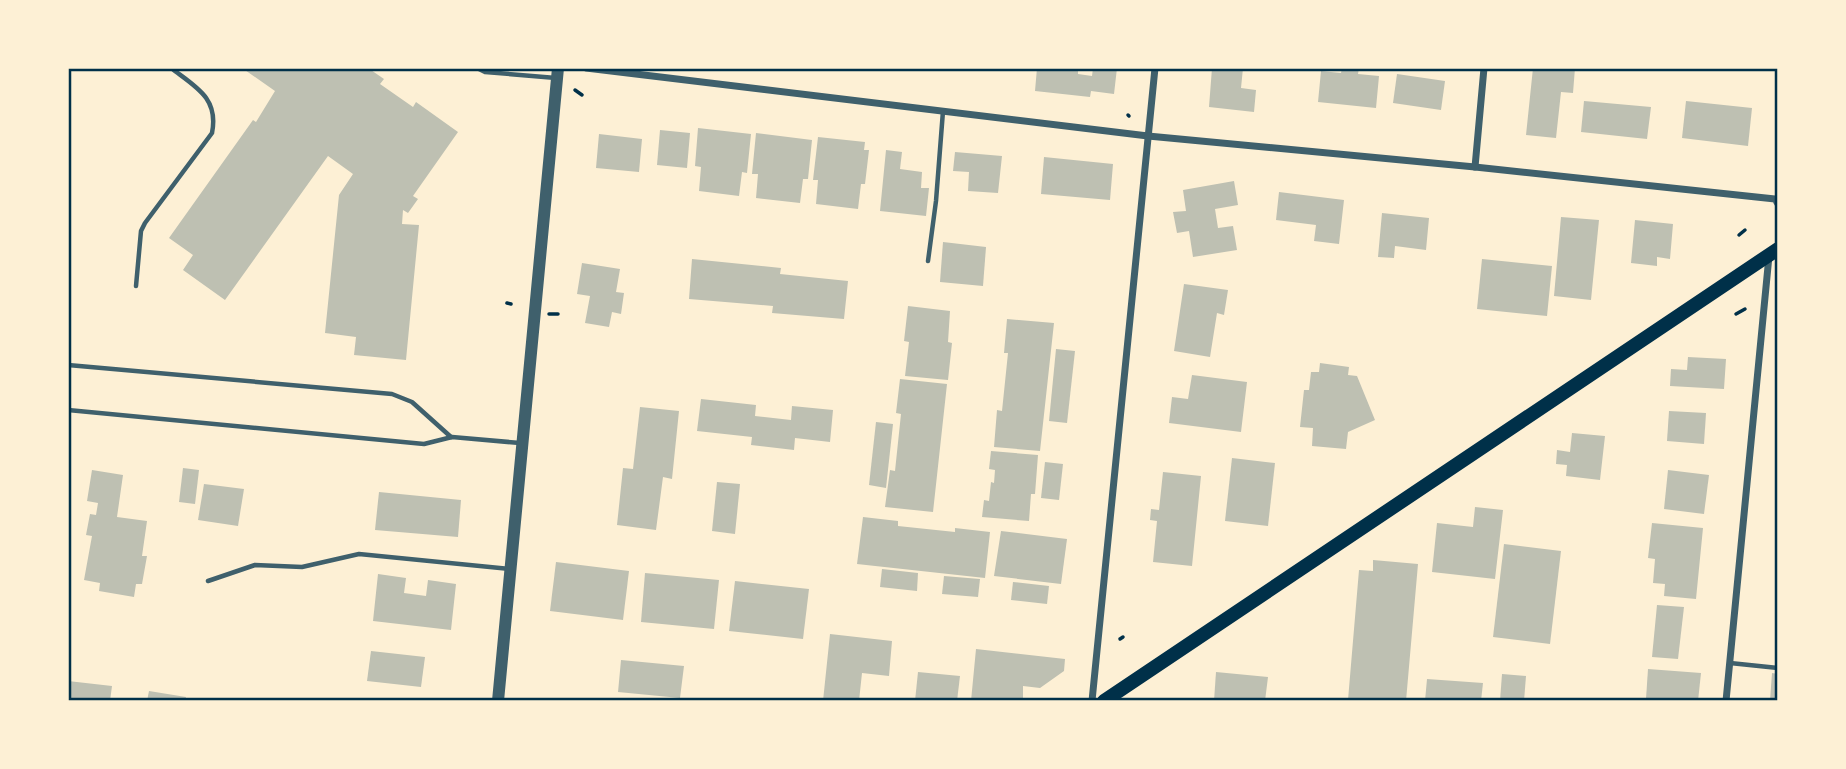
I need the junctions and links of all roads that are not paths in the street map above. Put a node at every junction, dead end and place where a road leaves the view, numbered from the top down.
1 (171, 68) edge
2 (477, 68) edge
3 (586, 68) edge
4 (1155, 68) edge
5 (1484, 68) edge
6 (558, 73) edge
7 (943, 111) junction
8 (1148, 136) junction
9 (1475, 167) junction
10 (1778, 204) edge
11 (1773, 252) edge
12 (928, 261) dead end
13 (136, 286) dead end
14 (68, 365) edge
15 (68, 410) edge
16 (452, 437) junction
17 (523, 444) junction
18 (511, 569) junction
19 (208, 581) dead end
20 (1730, 663) junction
21 (1778, 668) edge
22 (498, 701) edge
23 (1091, 701) edge
24 (1104, 701) edge
25 (1726, 701) edge

1 - 13 lane
2 - 6 lane
3 - 7 street
4 - 8 street
5 - 9 street
6 - 17 street
7 - 8 street
7 - 12 lane
8 - 9 street
8 - 23 street
9 - 10 street
11 - 20 street
11 - 24 main road
14 - 16 lane
15 - 16 lane
16 - 17 lane
17 - 18 street
18 - 19 lane
18 - 22 street
20 - 21 lane
20 - 25 street

